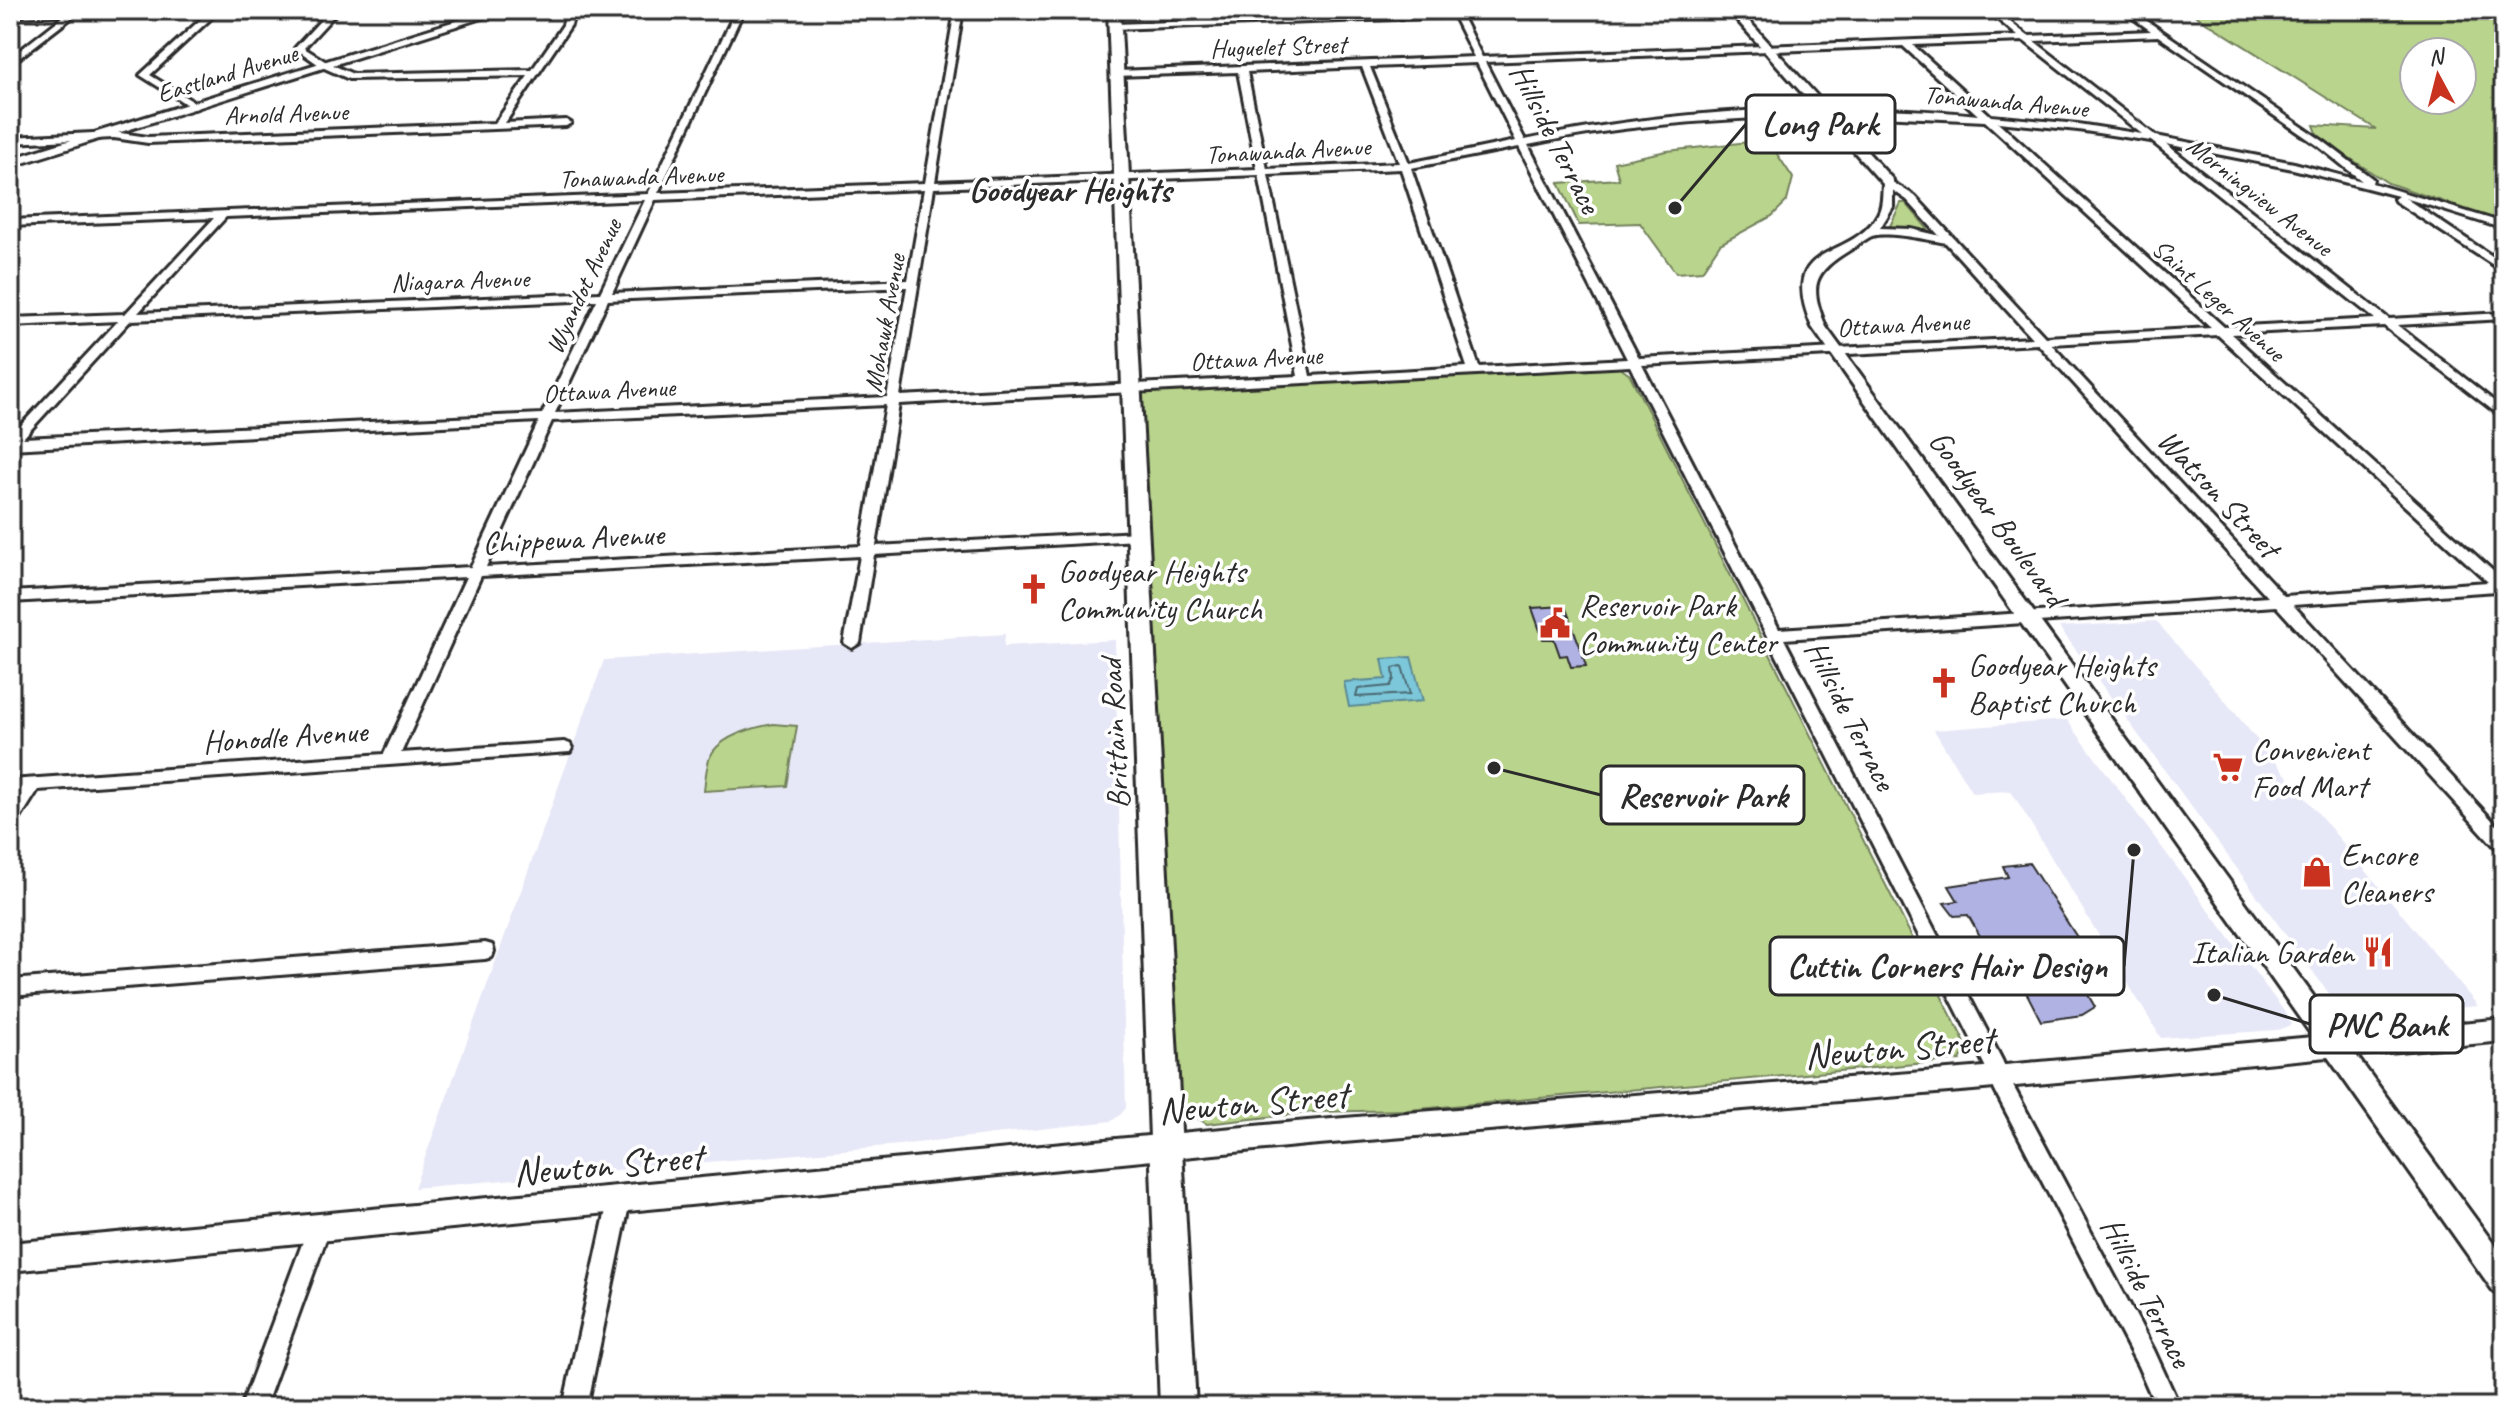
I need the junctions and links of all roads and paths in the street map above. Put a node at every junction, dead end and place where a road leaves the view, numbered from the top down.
1 (130, 10) edge
2 (216, 10) edge
3 (335, 10) edge
4 (502, 10) edge
5 (562, 10) edge
6 (740, 10) edge
7 (959, 10) edge
8 (1114, 10) edge
9 (1588, 10) edge
10 (1733, 10) edge
11 (1990, 10) edge
12 (2126, 10) edge
13 (75, 11) edge
14 (483, 12) edge
15 (1455, 12) edge
16 (10, 15) edge
17 (1115, 27) junction
18 (2160, 33) junction
19 (2026, 37) junction
20 (1905, 43) junction
21 (1767, 48) junction
22 (1480, 60) junction
23 (10, 62) edge
24 (1365, 64) junction
25 (325, 65) junction
26 (1242, 69) junction
27 (534, 73) junction
28 (1118, 74) junction
29 (194, 106) junction
30 (1826, 112) junction
31 (1988, 119) junction
32 (566, 123) dead end
33 (498, 126) junction
34 (100, 136) junction
35 (2152, 138) junction
36 (10, 140) edge
37 (1524, 141) junction
38 (10, 163) edge
39 (1405, 166) junction
40 (1264, 173) junction
41 (1123, 179) junction
42 (1889, 183) junction
43 (2372, 184) junction
44 (930, 187) junction
45 (651, 198) junction
46 (222, 215) junction
47 (2480, 218) junction
48 (10, 223) edge
49 (2504, 226) edge
50 (2448, 230) junction
51 (1869, 232) junction
52 (1947, 239) junction
53 (2504, 269) edge
54 (911, 283) junction
55 (605, 296) junction
56 (2504, 316) edge
57 (129, 317) junction
58 (10, 322) edge
59 (2387, 322) junction
60 (2221, 331) junction
61 (2041, 341) junction
62 (1836, 351) junction
63 (1634, 362) junction
64 (1474, 370) junction
65 (1305, 379) junction
66 (1131, 389) junction
67 (893, 400) junction
68 (2504, 415) edge
69 (547, 417) junction
70 (11, 443) edge
71 (1138, 536) junction
72 (868, 550) junction
73 (476, 572) junction
74 (2503, 587) edge
75 (10, 597) edge
76 (2279, 600) junction
77 (2026, 617) junction
78 (1775, 634) junction
79 (852, 643) dead end
80 (564, 748) dead end
81 (390, 759) junction
82 (33, 785) junction
83 (10, 786) edge
84 (10, 820) edge
85 (2504, 845) edge
86 (485, 951) dead end
87 (10, 988) edge
88 (2504, 1030) edge
89 (2334, 1044) junction
90 (1998, 1076) junction
91 (1168, 1148) junction
92 (619, 1201) junction
93 (319, 1228) junction
94 (11, 1259) edge
95 (2504, 1282) edge
96 (253, 1407) edge
97 (575, 1407) edge
98 (1178, 1407) edge
99 (2168, 1407) edge

1 - 13 street
2 - 29 street
3 - 25 street
4 - 14 street, Eastland Avenue
5 - 27 street
6 - 45 street, Wyandot Avenue
7 - 44 street, Mohawk Avenue
8 - 17 main road, Brittain Road
9 - 15 street
10 - 21 street
11 - 19 street, Morningview Avenue
12 - 18 street
13 - 16 street
13 - 23 street
14 - 25 street, Eastland Avenue
15 - 17 street
15 - 22 street, Hillside Terrace
17 - 28 main road, Brittain Road
18 - 19 street, Huguelet Street
18 - 43 street
19 - 20 street, Huguelet Street
19 - 35 street, Morningview Avenue
20 - 21 street, Huguelet Street
20 - 31 street, Saint Leger Avenue
21 - 22 street, Huguelet Street
21 - 30 street
22 - 24 street, Huguelet Street
22 - 37 street, Hillside Terrace
24 - 26 street, Huguelet Street
24 - 39 street
25 - 27 street
25 - 29 street, Eastland Avenue
26 - 28 street, Huguelet Street
26 - 40 street
27 - 33 street
28 - 41 main road, Brittain Road
29 - 34 street, Eastland Avenue
30 - 31 street, Tonawanda Avenue
30 - 37 street, Tonawanda Avenue
30 - 42 street
31 - 35 street, Tonawanda Avenue
31 - 60 street, Saint Leger Avenue
32 - 33 street, Arnold Avenue
33 - 34 street, Arnold Avenue
34 - 36 street, Arnold Avenue
34 - 38 street, Eastland Avenue
35 - 43 street, Tonawanda Avenue
35 - 59 street, Morningview Avenue
37 - 39 street, Tonawanda Avenue
37 - 63 street, Hillside Terrace
39 - 40 street, Tonawanda Avenue
39 - 64 street
40 - 41 street, Tonawanda Avenue
40 - 65 street
41 - 44 street, Tonawanda Avenue
41 - 66 main road, Brittain Road
42 - 51 street
42 - 52 street, Watson Street
43 - 47 street, Tonawanda Avenue
43 - 50 street
44 - 45 street, Tonawanda Avenue
44 - 54 street, Mohawk Avenue
45 - 46 street, Tonawanda Avenue
45 - 55 street, Wyandot Avenue
46 - 48 street, Tonawanda Avenue
46 - 57 street
47 - 49 street, Tonawanda Avenue
47 - 50 street
50 - 53 street
51 - 52 street
51 - 62 street, Goodyear Boulevard
52 - 61 street, Watson Street
54 - 55 street, Niagara Avenue
54 - 67 street, Mohawk Avenue
55 - 57 street, Niagara Avenue
55 - 69 street, Wyandot Avenue
56 - 59 street, Ottawa Avenue
57 - 58 street, Niagara Avenue
57 - 70 street
59 - 60 street, Ottawa Avenue
59 - 68 street, Morningview Avenue
60 - 61 street, Ottawa Avenue
60 - 74 street, Saint Leger Avenue
61 - 62 street, Ottawa Avenue
61 - 76 street, Watson Street
62 - 63 street, Ottawa Avenue
62 - 77 street, Goodyear Boulevard
63 - 64 street, Ottawa Avenue
63 - 78 street, Hillside Terrace
64 - 65 street, Ottawa Avenue
65 - 66 street, Ottawa Avenue
66 - 67 street, Ottawa Avenue
66 - 71 main road, Brittain Road
67 - 69 street, Ottawa Avenue
67 - 72 street, Mohawk Avenue
69 - 70 street, Ottawa Avenue
69 - 73 street, Wyandot Avenue
71 - 72 street, Chippewa Avenue
71 - 91 main road, Brittain Road
72 - 73 street, Chippewa Avenue
72 - 79 street, Mohawk Avenue
73 - 75 street, Chippewa Avenue
73 - 81 street, Wyandot Avenue
74 - 76 street
76 - 77 street
76 - 85 street, Watson Street
77 - 78 street
77 - 89 street, Goodyear Boulevard
78 - 90 street, Hillside Terrace
80 - 81 street, Honodle Avenue
81 - 82 street, Honodle Avenue
82 - 83 street, Honodle Avenue
82 - 84 street
86 - 87 street
88 - 89 street, Newton Street
89 - 90 street, Newton Street
89 - 95 street, Goodyear Boulevard
90 - 91 street, Newton Street
90 - 99 street, Hillside Terrace
91 - 92 street, Newton Street
91 - 98 main road, Brittain Road
92 - 93 street, Newton Street
92 - 97 street
93 - 94 street, Newton Street
93 - 96 street

